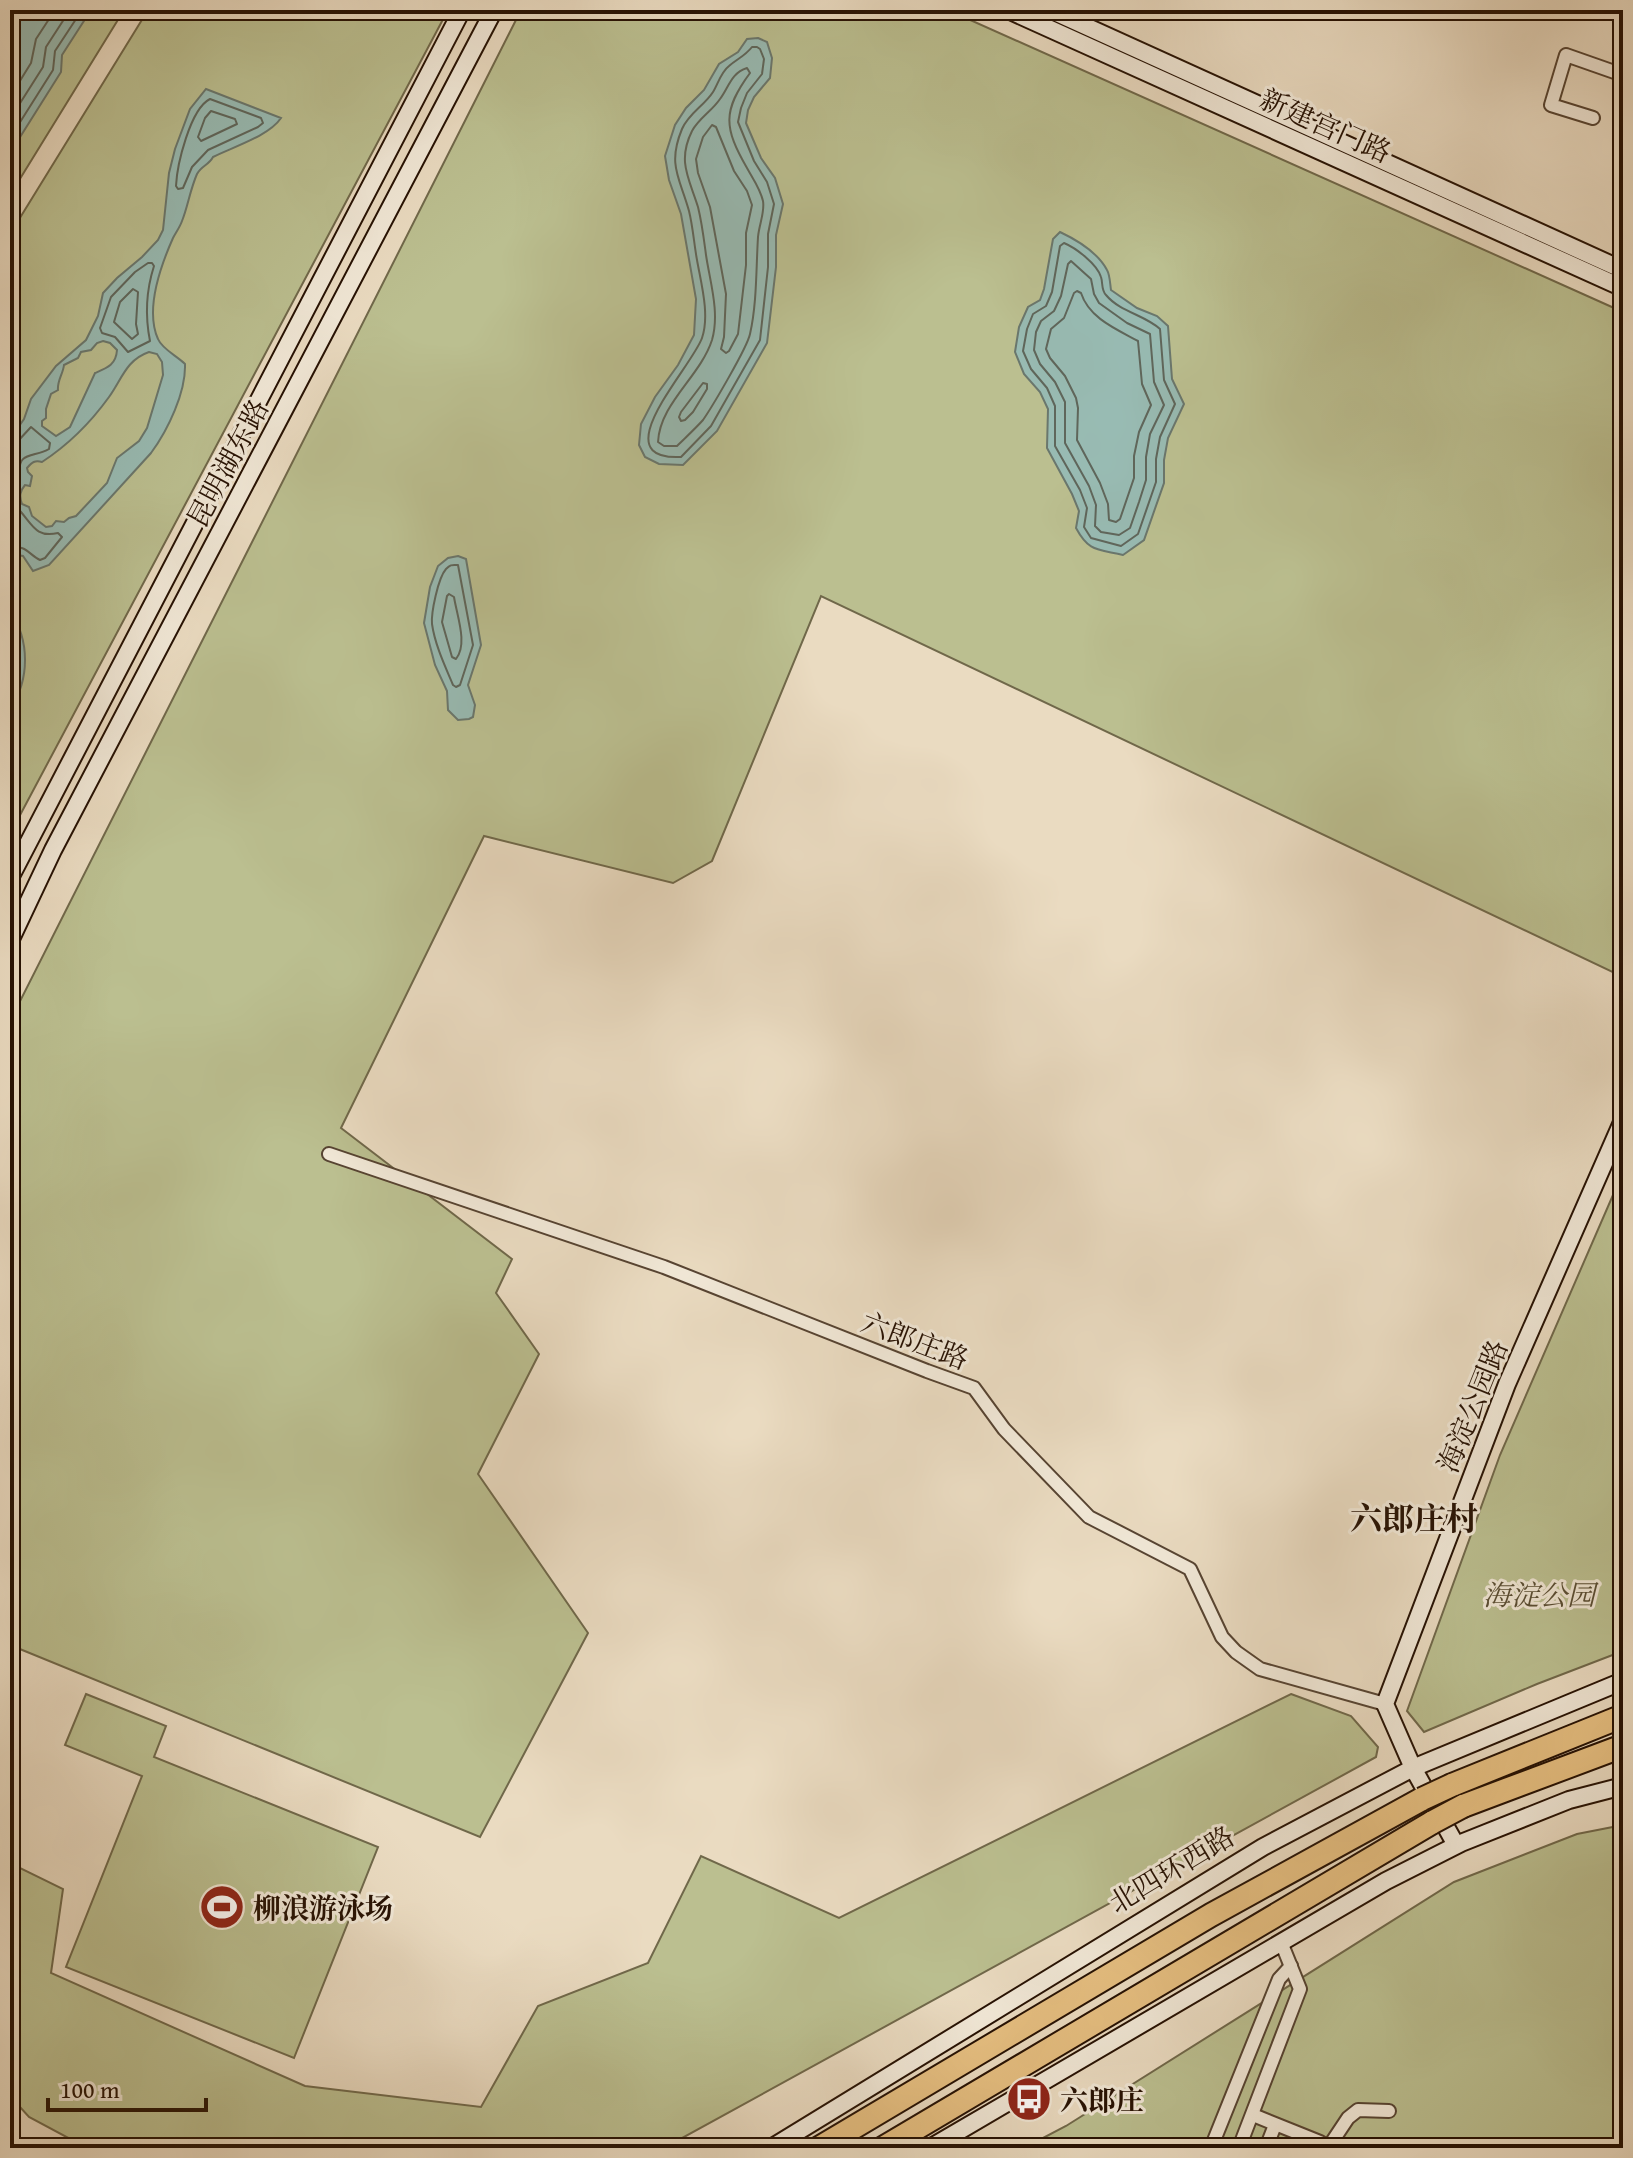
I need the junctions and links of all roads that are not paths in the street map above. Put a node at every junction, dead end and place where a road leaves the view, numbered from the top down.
1 (462, 10) edge
2 (494, 10) edge
3 (1008, 10) edge
4 (1050, 10) edge
5 (1623, 75) edge
6 (1593, 118) dead end
7 (1623, 270) edge
8 (1623, 288) edge
9 (10, 878) edge
10 (10, 941) edge
11 (1623, 1120) edge
12 (329, 1154) dead end
13 (1623, 1681) edge
14 (1385, 1704) junction
15 (1623, 1716) edge
16 (1623, 1746) edge
17 (1413, 1768) junction
18 (1623, 1786) edge
19 (1456, 1845) junction
20 (1281, 1942) junction
21 (1291, 1966) junction
22 (1389, 2111) dead end
23 (1253, 2115) junction
24 (1275, 2125) junction
25 (1301, 2134) junction
26 (771, 2148) edge
27 (819, 2148) edge
28 (883, 2148) edge
29 (930, 2148) edge
30 (1211, 2148) edge
31 (1239, 2148) edge
32 (1266, 2148) edge
33 (1295, 2148) edge
34 (1328, 2148) edge

1 - 9 street, 昆明湖东路
2 - 10 street, 昆明湖东路
3 - 8 street, 新建宫门路
4 - 7 street, 新建宫门路
5 - 6 street
11 - 14 street, 海淀公园路
12 - 14 street, 六郎庄路
13 - 17 street, 北四环西路
14 - 17 street
15 - 27 highway, bridge
16 - 28 highway, bridge
17 - 19 street
17 - 26 street, 北四环西路
18 - 19 street
19 - 20 street
20 - 21 street
20 - 29 street
21 - 23 street
21 - 30 street
22 - 34 street
23 - 24 street
23 - 31 street
24 - 25 street
24 - 32 street
25 - 33 street
25 - 34 street

